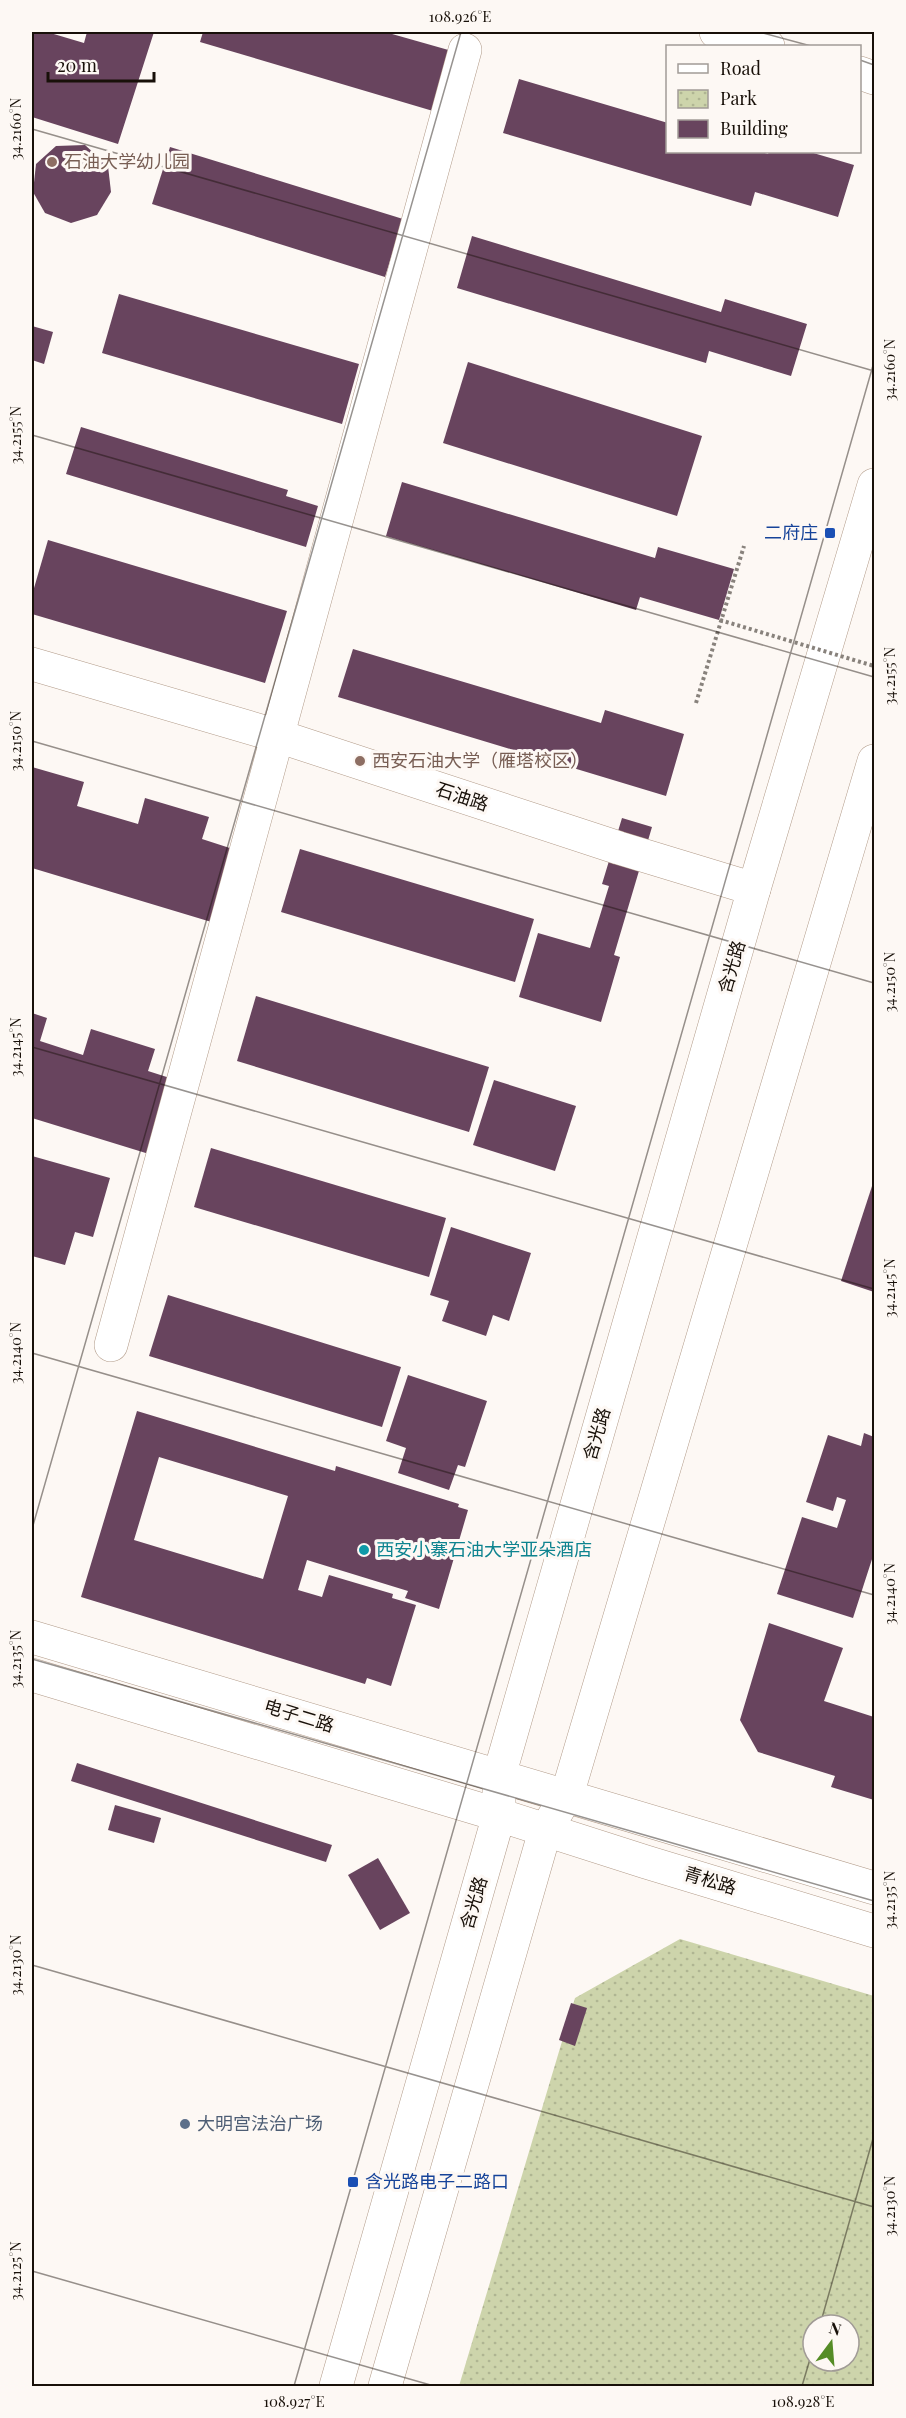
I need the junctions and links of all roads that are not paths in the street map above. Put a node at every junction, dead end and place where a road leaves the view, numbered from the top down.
1 (716, 32) edge
2 (764, 45) edge
3 (465, 50) dead end
4 (874, 484) edge
5 (32, 664) edge
6 (278, 736) junction
7 (874, 761) edge
8 (754, 889) junction
9 (111, 1345) dead end
10 (32, 1637) edge
11 (32, 1675) edge
12 (499, 1776) junction
13 (567, 1795) junction
14 (499, 1815) junction
15 (545, 1831) junction
16 (874, 1888) edge
17 (874, 1930) edge
18 (336, 2386) edge
19 (385, 2386) edge

1 - 2 main road
3 - 6 main road
4 - 8 main road, 含光路
5 - 6 main road, 石油路
6 - 8 main road, 石油路
6 - 9 main road
7 - 13 main road
8 - 12 main road, 含光路
10 - 12 main road, 电子二路
11 - 14 main road, 电子二路
12 - 13 main road, 电子二路
12 - 14 main road, 含光路
13 - 15 main road
13 - 16 main road
14 - 15 main road, 电子二路
14 - 18 main road, 含光路
15 - 17 main road, 青松路
15 - 19 main road

